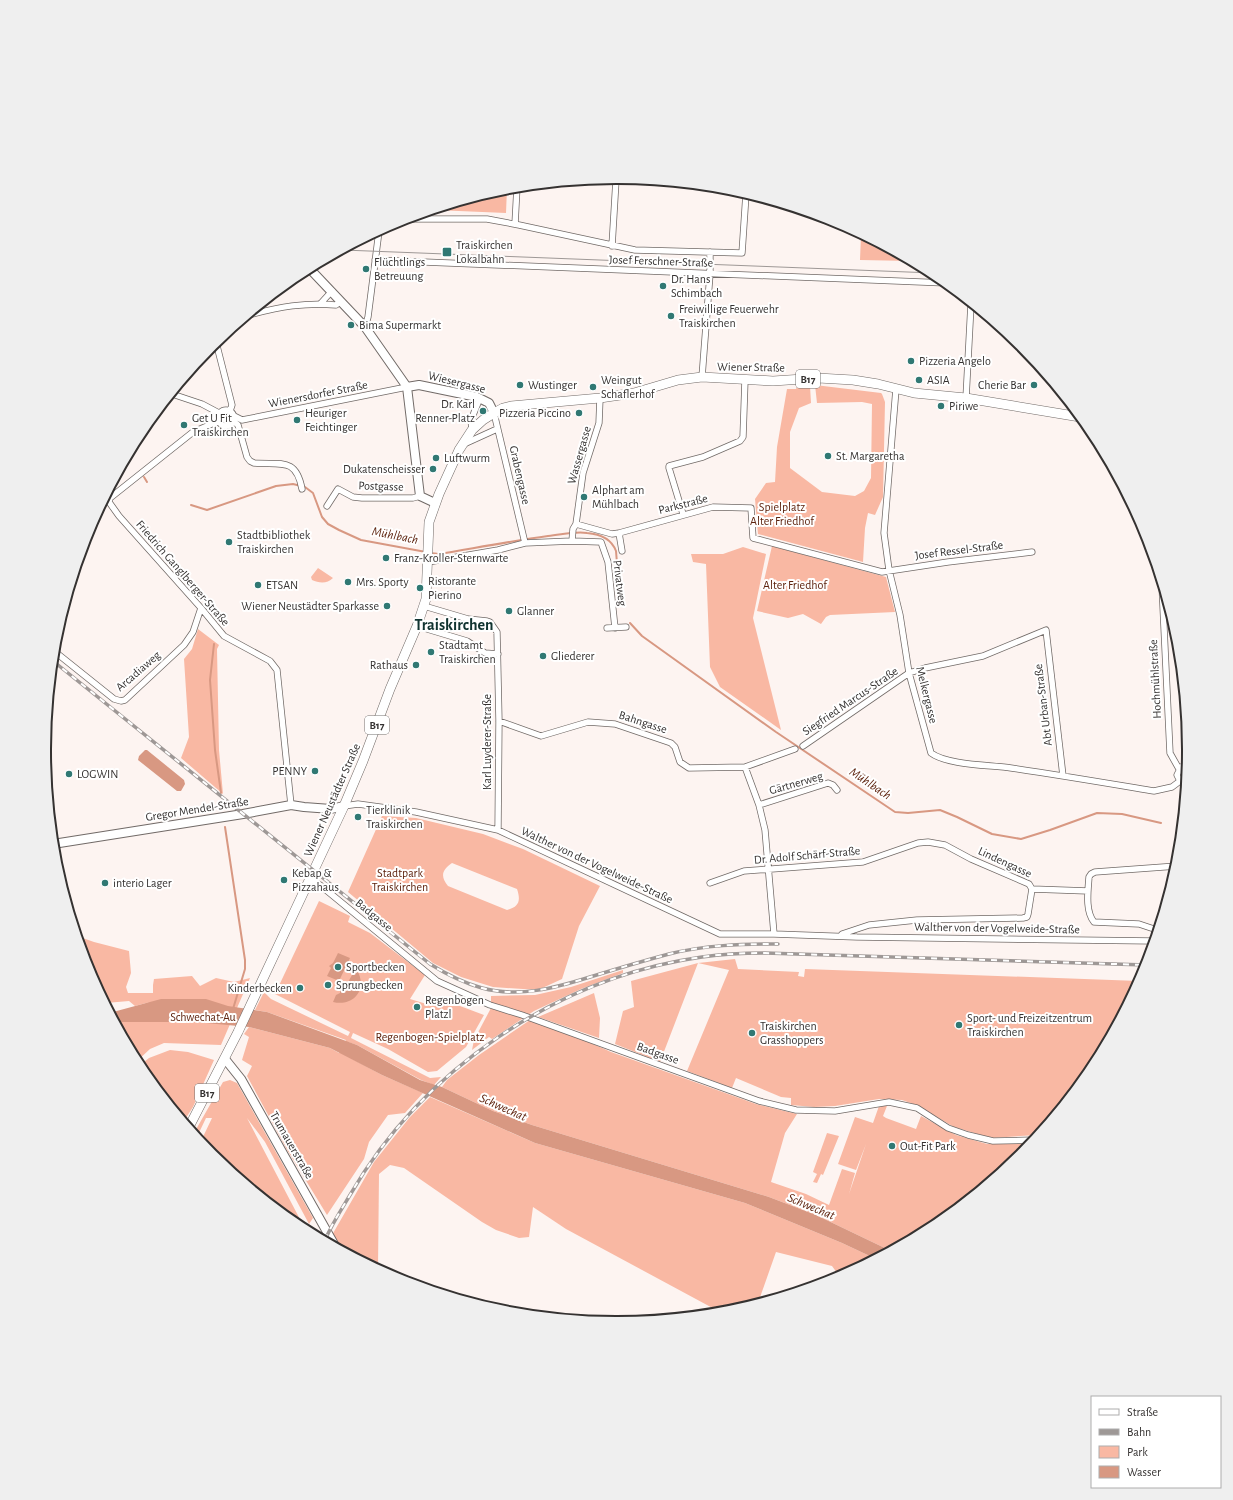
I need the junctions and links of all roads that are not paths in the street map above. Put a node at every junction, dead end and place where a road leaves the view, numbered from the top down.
1 (616, 184) edge
2 (517, 193) edge
3 (746, 200) edge
4 (424, 219) edge
5 (515, 224) junction
6 (378, 238) edge
7 (612, 246) junction
8 (710, 252) junction
9 (375, 260) junction
10 (314, 273) edge
11 (710, 274) junction
12 (935, 283) edge
13 (332, 291) junction
14 (341, 301) junction
15 (321, 303) junction
16 (971, 309) edge
17 (258, 313) edge
18 (365, 327) junction
19 (218, 349) edge
20 (702, 377) junction
21 (745, 380) junction
22 (407, 387) junction
23 (896, 389) junction
24 (176, 395) edge
25 (480, 398) junction
26 (600, 398) junction
27 (966, 398) junction
28 (219, 413) junction
29 (494, 413) junction
30 (232, 416) junction
31 (1072, 416) edge
32 (218, 421) junction
33 (497, 429) junction
34 (472, 430) junction
35 (462, 445) junction
36 (302, 489) dead end
37 (420, 496) junction
38 (110, 498) edge
39 (110, 498) edge
40 (435, 503) junction
41 (327, 506) dead end
42 (684, 514) junction
43 (573, 532) junction
44 (619, 533) junction
45 (524, 540) junction
46 (622, 551) dead end
47 (1032, 552) dead end
48 (428, 556) junction
49 (888, 570) junction
50 (1163, 603) edge
51 (424, 606) junction
52 (201, 608) junction
53 (417, 626) junction
54 (626, 627) dead end
55 (607, 628) dead end
56 (615, 628) junction
57 (1046, 630) joint
58 (498, 654) junction
59 (59, 655) edge
60 (909, 673) junction
61 (499, 721) junction
62 (803, 746) dead end
63 (795, 749) dead end
64 (745, 767) junction
65 (1182, 767) edge
66 (1179, 769) junction
67 (1063, 776) junction
68 (1180, 781) joint
69 (838, 790) dead end
70 (291, 805) junction
71 (344, 806) junction
72 (758, 806) junction
73 (498, 830) junction
74 (59, 843) edge
75 (953, 848) joint
76 (1170, 867) edge
77 (770, 869) junction
78 (310, 879) junction
79 (710, 883) dead end
80 (1032, 889) junction
81 (1088, 891) junction
82 (1153, 929) edge
83 (774, 934) junction
84 (840, 935) junction
85 (1149, 941) edge
86 (225, 1059) junction
87 (191, 1123) edge
88 (1025, 1140) edge
89 (330, 1238) edge

1 - 7 street
2 - 5 street
3 - 8 street, Josef Ferschner-Straße
4 - 5 street, Josef Ferschner-Straße
5 - 7 street, Josef Ferschner-Straße
6 - 9 street
7 - 8 street, Josef Ferschner-Straße
8 - 11 street
9 - 11 street, Josef Ferschner-Straße
9 - 18 street
10 - 13 main road
11 - 12 street, Josef Ferschner-Straße
11 - 20 street
13 - 14 main road
13 - 15 street
14 - 15 street
14 - 18 main road
15 - 17 street
16 - 27 street
18 - 22 main road
19 - 30 street
20 - 21 main road, Wiener Straße / B17
20 - 26 main road, Wiener Straße / B17
21 - 23 main road, Wiener Straße / B17
21 - 42 street
22 - 25 main road, Wiesergasse
22 - 30 street, Wienersdorfer Straße
22 - 37 main road
23 - 27 main road, Wiener Straße / B17
23 - 49 street, Melkergasse
24 - 28 street
25 - 29 main road, Wiesergasse
25 - 34 street
26 - 29 main road, Wiener Straße / B17
26 - 43 street, Wassergasse
27 - 31 main road, Wiener Straße / B17
28 - 30 street
28 - 32 street
29 - 33 street, Grabengasse
29 - 34 main road, Wiener Neustädter Straße / B17
30 - 32 street
30 - 36 street
32 - 38 street, Friedrich Ganglberger-Straße
33 - 35 street
33 - 45 street, Grabengasse
34 - 35 main road, Wiener Neustädter Straße / B17
35 - 40 main road, Wiener Neustädter Straße / B17
37 - 40 main road
37 - 41 street, Postgasse
39 - 52 street, Friedrich Ganglberger-Straße
40 - 48 main road, Wiener Neustädter Straße / B17
42 - 44 street, Parkstraße
42 - 49 street, Parkstraße
43 - 44 street
43 - 45 street
43 - 56 street, Privatweg
44 - 46 street
45 - 48 street
47 - 49 street, Josef Ressel-Straße
48 - 51 main road, Wiener Neustädter Straße / B17
49 - 60 street, Melkergasse
50 - 66 street, Hochmühlstraße
51 - 53 main road, Wiener Neustädter Straße / B17
51 - 58 street, Karl Luyderer-Straße
52 - 59 street, Arcadiaweg
52 - 70 street, Friedrich Ganglberger-Straße
53 - 58 street
53 - 71 main road, Wiener Neustädter Straße / B17
54 - 56 street
55 - 56 street
57 - 60 street, Siegfried Marcus-Straße
57 - 67 street, Abt Urban-Straße
58 - 61 street, Karl Luyderer-Straße
60 - 62 street, Siegfried Marcus-Straße
60 - 67 street, Melkergasse
61 - 64 street, Bahngasse
61 - 73 street, Karl Luyderer-Straße
63 - 64 street, Bahngasse
64 - 72 street
65 - 66 street
66 - 68 street, Hochmühlstraße
67 - 68 street, Melkergasse
69 - 72 street, Gärtnerweg
70 - 71 main road, Gregor Mendel-Straße
70 - 74 main road, Gregor Mendel-Straße
71 - 73 street, Walther von der Vogelweide-Straße
71 - 78 main road, Wiener Neustädter Straße / B17
72 - 77 street
73 - 83 street, Walther von der Vogelweide-Straße
75 - 77 street, Dr. Adolf Schärf-Straße
75 - 80 street, Lindengasse
76 - 81 street
77 - 79 street, Dr. Adolf Schärf-Straße
77 - 83 street
78 - 86 main road, Wiener Neustädter Straße / B17
78 - 88 street, Badgasse
80 - 81 street, Lindengasse
80 - 84 street, Walther von der Vogelweide-Straße
81 - 82 street, Walther von der Vogelweide-Straße
83 - 84 street, Walther von der Vogelweide-Straße
84 - 85 street, Walther von der Vogelweide-Straße
86 - 87 main road, B17
86 - 89 main road, Trumauerstraße

